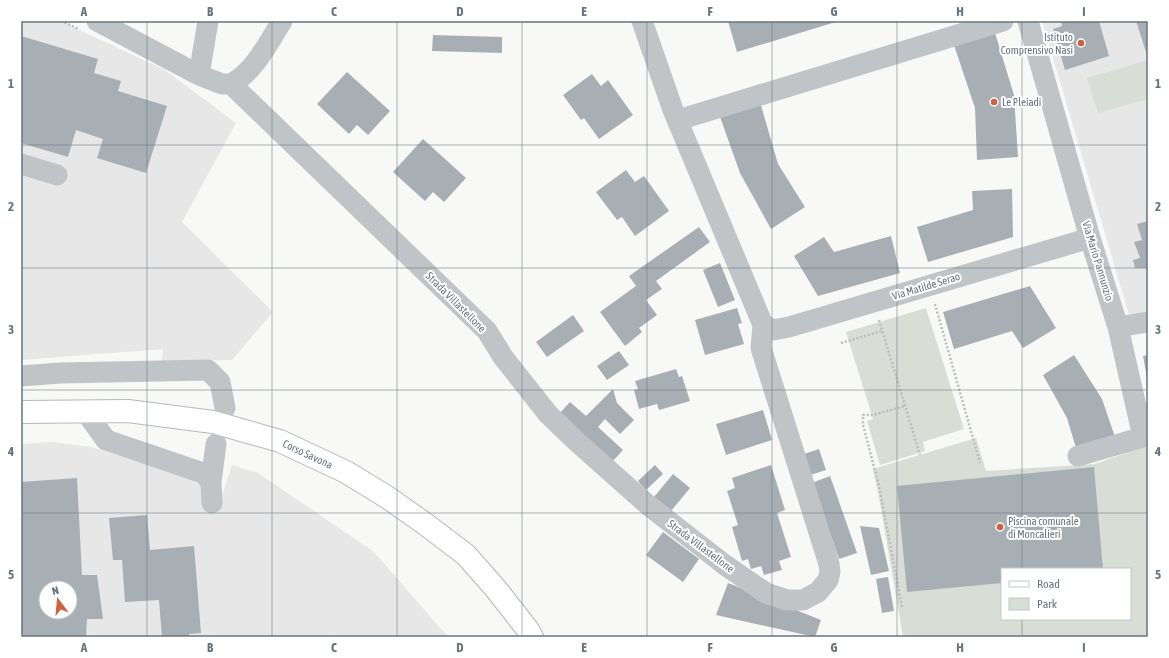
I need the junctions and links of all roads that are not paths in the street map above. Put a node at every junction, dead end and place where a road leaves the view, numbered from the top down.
1 (97, 21) edge
2 (208, 21) edge
3 (282, 21) edge
4 (642, 21) edge
5 (1003, 21) edge
6 (1028, 21) edge
7 (199, 76) junction
8 (231, 84) junction
9 (678, 120) junction
10 (21, 164) edge
11 (57, 175) dead end
12 (1090, 238) junction
13 (1148, 322) edge
14 (763, 325) junction
15 (1118, 327) junction
16 (21, 376) edge
17 (225, 408) dead end
18 (85, 411) junction
19 (21, 412) edge
20 (216, 444) dead end
21 (1078, 456) dead end
22 (211, 482) junction
23 (212, 503) dead end
24 (532, 637) edge

1 - 7 street
2 - 7 street
3 - 8 street
4 - 9 street, Strada Villastellone
5 - 9 street
6 - 12 street, Via Mario Pannunzio
7 - 8 street
8 - 14 street, Strada Villastellone
9 - 14 street, Strada Villastellone
10 - 11 street
12 - 14 street, Via Matilde Serao
12 - 15 street, Via Mario Pannunzio
13 - 15 street
15 - 21 street, Via Mario Pannunzio
16 - 17 street
18 - 19 main road, Corso Savona
18 - 22 street
18 - 24 main road, Corso Savona
20 - 22 street
22 - 23 street

